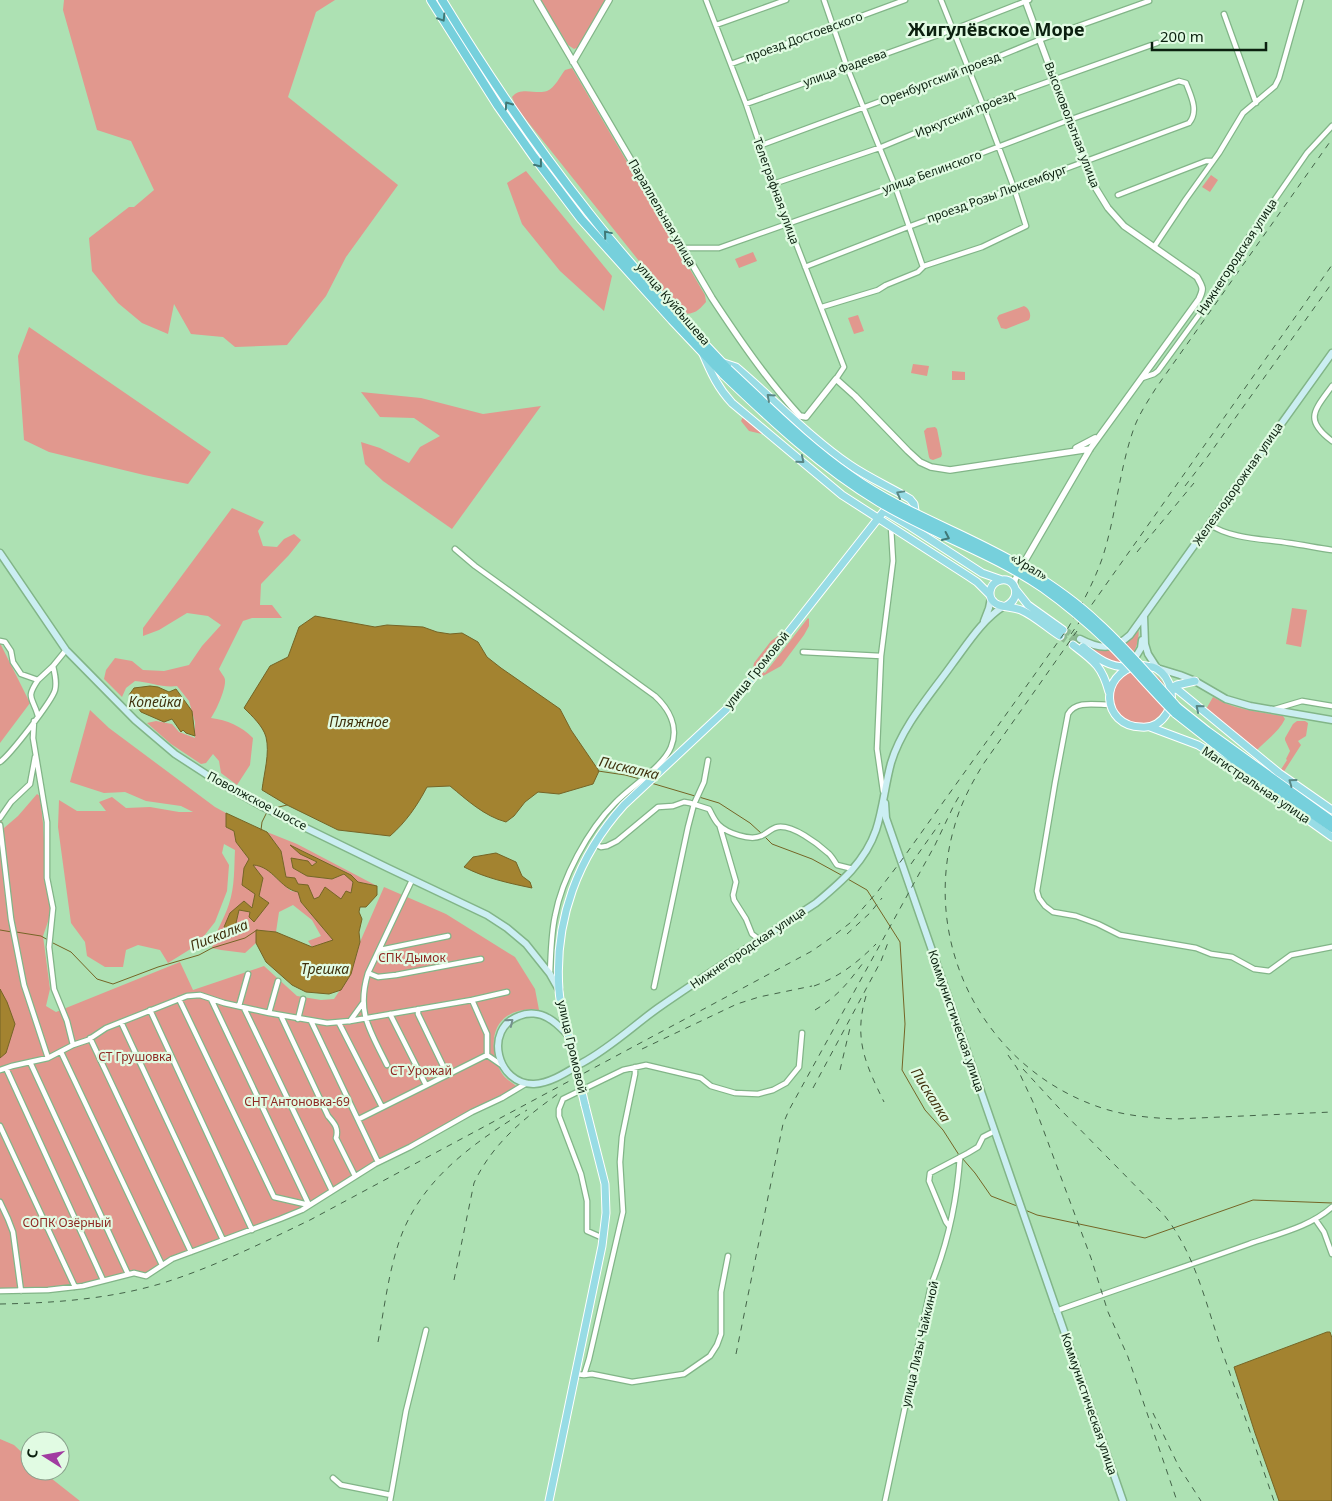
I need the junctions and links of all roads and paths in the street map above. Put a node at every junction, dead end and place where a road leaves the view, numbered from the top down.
1 (431, 0) edge
2 (442, 0) edge
3 (537, 0) edge
4 (609, 0) edge
5 (706, 0) edge
6 (786, 0) edge
7 (824, 0) edge
8 (905, 0) edge
9 (941, 0) edge
10 (1026, 0) edge
11 (1301, 0) edge
12 (1149, 1) edge
13 (1224, 14) dead end
14 (716, 26) junction
15 (833, 27) junction
16 (952, 30) junction
17 (1039, 40) junction
18 (1157, 43) dead end
19 (573, 62) junction
20 (731, 64) junction
21 (847, 67) junction
22 (968, 69) junction
23 (1054, 79) junction
24 (1256, 103) junction
25 (746, 104) junction
26 (983, 105) junction
27 (863, 108) junction
28 (1069, 120) junction
29 (1189, 123) joint
30 (1332, 126) edge
31 (759, 146) junction
32 (998, 147) junction
33 (879, 148) junction
34 (1213, 161) junction
35 (1084, 162) junction
36 (773, 184) junction
37 (895, 186) junction
38 (1014, 188) junction
39 (1118, 195) dead end
40 (788, 223) junction
41 (908, 227) junction
42 (1154, 247) junction
43 (682, 248) junction
44 (805, 267) junction
45 (922, 267) junction
46 (822, 307) junction
47 (699, 348) junction
48 (1332, 352) edge
49 (721, 362) junction
50 (726, 372) junction
51 (1140, 379) junction
52 (836, 380) junction
53 (1332, 386) edge
54 (1100, 435) junction
55 (1332, 441) edge
56 (1090, 449) junction
57 (1067, 451) junction
58 (1079, 466) junction
59 (878, 519) junction
60 (1209, 524) junction
61 (892, 526) junction
62 (921, 534) junction
63 (455, 549) dead end
64 (1332, 550) edge
65 (0, 553) edge
66 (1029, 554) junction
67 (1004, 580) junction
68 (1014, 587) junction
69 (990, 596) junction
70 (1005, 606) junction
71 (1144, 616) junction
72 (981, 626) junction
73 (0, 641) edge
74 (1077, 642) junction
75 (66, 650) junction
76 (803, 652) dead end
77 (881, 656) junction
78 (54, 666) junction
79 (1129, 667) junction
80 (1157, 668) junction
81 (38, 680) junction
82 (1195, 681) junction
83 (1171, 688) junction
84 (1110, 692) junction
85 (1184, 696) junction
86 (1110, 705) junction
87 (1332, 706) edge
88 (1273, 710) junction
89 (38, 716) junction
90 (1332, 720) edge
91 (34, 721) junction
92 (1150, 728) junction
93 (877, 749) junction
94 (36, 753) junction
95 (708, 760) dead end
96 (0, 763) edge
97 (891, 763) junction
98 (884, 797) junction
99 (694, 804) junction
100 (1332, 810) edge
101 (0, 818) edge
102 (1332, 821) edge
103 (0, 825) edge
104 (720, 827) junction
105 (1332, 828) edge
106 (1332, 837) edge
107 (594, 844) junction
108 (853, 869) junction
109 (412, 880) junction
110 (448, 936) dead end
111 (760, 940) junction
112 (1332, 947) edge
113 (380, 950) junction
114 (481, 960) dead end
115 (368, 973) junction
116 (248, 974) dead end
117 (550, 974) junction
118 (278, 982) dead end
119 (654, 987) dead end
120 (559, 990) junction
121 (507, 992) dead end
122 (210, 998) junction
123 (179, 999) junction
124 (303, 999) dead end
125 (472, 1000) junction
126 (362, 1003) junction
127 (242, 1007) junction
128 (418, 1009) junction
129 (150, 1010) junction
130 (269, 1013) junction
131 (390, 1014) junction
132 (281, 1016) junction
133 (298, 1018) junction
134 (365, 1018) junction
135 (311, 1021) junction
136 (121, 1022) junction
137 (350, 1022) junction
138 (339, 1023) junction
139 (802, 1033) dead end
140 (90, 1038) junction
141 (569, 1038) junction
142 (73, 1044) junction
143 (61, 1052) junction
144 (487, 1054) junction
145 (48, 1058) junction
146 (30, 1062) junction
147 (388, 1065) dead end
148 (503, 1066) junction
149 (635, 1067) junction
150 (6, 1068) junction
151 (0, 1070) edge
152 (447, 1074) junction
153 (527, 1083) junction
154 (426, 1085) junction
155 (382, 1107) junction
156 (359, 1119) junction
157 (0, 1126) edge
158 (995, 1131) junction
159 (960, 1157) junction
160 (378, 1162) junction
161 (355, 1176) junction
162 (332, 1191) junction
163 (0, 1202) edge
164 (309, 1205) junction
165 (1332, 1206) edge
166 (1315, 1219) junction
167 (949, 1226) junction
168 (252, 1230) junction
169 (603, 1238) junction
170 (223, 1240) junction
171 (191, 1252) junction
172 (1332, 1254) edge
173 (728, 1256) dead end
174 (162, 1265) junction
175 (128, 1274) junction
176 (104, 1280) junction
177 (75, 1286) junction
178 (0, 1290) edge
179 (21, 1291) junction
180 (1056, 1312) junction
181 (426, 1330) dead end
182 (576, 1374) junction
183 (584, 1375) junction
184 (333, 1478) dead end
185 (391, 1498) edge
186 (549, 1501) edge
187 (885, 1501) edge
188 (1122, 1501) edge

1 -> 47 highway, улица Куйбышева
49 -> 2 highway, улица Куйбышева
3 - 19 street, Параллельная улица
4 - 19 street
5 - 14 street, Телеграфная улица
6 - 14 street
7 - 15 street
8 - 15 street, проезд Достоевского
9 - 16 street
10 - 16 street, улица Фадеева
10 - 17 street, Высоковольтная улица
11 - 24 street
12 - 17 street, Оренбургский проезд
13 - 24 street
14 - 20 street, Телеграфная улица
15 - 20 street, проезд Достоевского
15 - 21 street
16 - 21 street, улица Фадеева
16 - 22 street
17 - 22 street, Оренбургский проезд
17 - 23 street, Высоковольтная улица
18 - 23 street, Иркутский проезд
19 - 43 street, Параллельная улица
20 - 25 street, Телеграфная улица
21 - 25 street, улица Фадеева
21 - 27 street
22 - 26 street
22 - 27 street, Оренбургский проезд
23 - 26 street, Иркутский проезд
23 - 28 street, Высоковольтная улица
24 - 34 street
25 - 31 street, Телеграфная улица
26 - 32 street
26 - 33 street, Иркутский проезд
27 - 31 street, Оренбургский проезд
27 - 33 street
28 - 29 street, улица Белинского
28 - 32 street, улица Белинского
28 - 35 street, Высоковольтная улица
29 - 35 street, проезд Розы Люксембург
30 - 51 street, Нижнегородская улица
31 - 36 street, Телеграфная улица
32 - 37 street, улица Белинского
32 - 38 street
33 - 36 street, Иркутский проезд
33 - 37 street
34 - 39 street
34 - 42 street
35 - 38 street, проезд Розы Люксембург
35 - 42 street, Высоковольтная улица
36 - 40 street, Телеграфная улица
37 - 40 street, улица Белинского
37 - 41 street
38 - 41 street, проезд Розы Люксембург
38 - 45 street
40 - 43 street, улица Белинского
40 - 44 street, Телеграфная улица
41 - 44 street, проезд Розы Люксембург
41 - 45 street
42 - 51 street, Высоковольтная улица
43 - 52 street, Параллельная улица
44 - 46 street, Телеграфная улица
45 - 46 street
46 - 52 street, Телеграфная улица
47 - 50 highway, «Урал»
47 -> 59 main road, улица Куйбышева
48 - 60 main road, Железнодорожная улица
49 - 50 highway
62 -> 49 main road, улица Куйбышева
50 - 102 highway, «Урал», bridge
50 -> 105 highway, «Урал», bridge
51 - 54 street, Нижнегородская улица
52 - 57 street
53 - 55 street
54 - 56 street, Нижнегородская улица
54 - 57 street
56 - 57 street
56 - 58 street, Нижнегородская улица
57 - 58 street
58 - 66 street, Нижнегородская улица
59 - 61 main road, улица Куйбышева
59 - 62 main road, улица Громовой
59 - 107 main road, улица Громовой
60 - 64 street
60 - 71 main road, Железнодорожная улица
61 - 69 main road, улица Куйбышева
61 - 77 street, Коммунистическая улица
62 - 67 main road
63 - 117 street
65 - 75 main road, Поволжское шоссе
66 - 67 street
66 - 68 street, Нижнегородская улица
67 - 68 main road
67 - 69 main road
68 - 70 main road
68 - 70 main road
69 - 70 main road
69 - 72 main road, Нижнегородская улица
70 - 72 main road, Нижнегородская улица
71 - 74 main road, Железнодорожная улица
71 - 79 main road
71 - 80 main road
72 - 97 main road, Нижнегородская улица
73 - 81 street
74 - 79 main road
74 - 84 main road
75 - 78 street
75 - 109 main road, Поволжское шоссе
76 - 77 street
77 - 93 street, Коммунистическая улица
78 - 81 street
78 - 89 street
79 - 80 main road
79 - 84 main road
80 - 82 main road
80 - 83 main road
81 - 89 street
82 - 83 main road
82 - 85 main road
82 - 88 main road
83 - 85 main road, Магистральная улица
83 - 92 main road
84 - 86 main road
100 -> 85 main road, Магистральная улица
86 - 92 main road
86 - 112 street
87 - 88 street
88 - 90 main road
89 - 91 street
91 - 94 street
91 - 96 street
92 - 106 main road, Магистральная улица
93 - 97 street
93 - 98 street, Коммунистическая улица
94 - 101 street
94 - 142 street
95 - 99 street
97 - 98 main road, Нижнегородская улица
98 - 108 main road, Нижнегородская улица
98 - 158 main road, Коммунистическая улица
99 - 104 street
99 - 107 street
99 - 119 street
103 - 145 street
104 - 108 street
104 - 111 street
107 - 120 main road, улица Громовой
108 - 111 main road, Нижнегородская улица
109 - 113 street
109 - 117 main road, Поволжское шоссе
110 - 113 street
111 - 153 main road, Нижнегородская улица
113 - 115 street
114 - 115 street
115 - 126 street
116 - 127 street
117 - 120 main road, Поволжское шоссе
118 - 130 street
120 - 141 main road, улица Громовой
121 - 125 street
122 - 123 street
122 - 127 street
122 - 164 street
123 - 129 street
123 - 164 street
124 - 133 street
125 - 128 street
125 - 144 street
126 - 134 street
126 - 137 street
127 - 130 street
127 - 162 street
128 - 131 street
128 - 152 street
129 - 136 street
129 - 168 street
130 - 132 street
131 - 134 street
131 - 154 street
132 - 133 street
132 - 161 street
133 - 135 street
134 - 137 street
134 - 147 street
135 - 138 street
135 - 156 street
136 - 140 street
136 - 170 street
137 - 138 street
138 - 155 street
139 - 149 street
140 - 142 street
140 - 171 street
148 -> 141 main road
141 - 169 main road, улица Громовой, bridge
142 - 143 street
143 - 145 street
143 - 174 street
144 - 148 street
144 - 152 street
145 - 146 street
146 - 150 street
146 - 175 street
148 - 153 main road
149 - 169 street
149 - 183 street
150 - 151 street
150 - 176 street
152 - 154 street
153 - 160 street
154 - 155 street
155 - 156 street
156 - 160 street
157 - 177 street
158 - 159 street
158 - 180 main road, Коммунистическая улица
159 - 167 street, улица Лизы Чайкиной
159 - 167 street
160 - 161 street
161 - 162 street
162 - 164 street
163 - 179 street
164 - 168 street
165 - 166 street
166 - 172 street
166 - 180 street
167 - 187 street, улица Лизы Чайкиной
168 - 170 street
169 - 182 main road, улица Громовой
170 - 171 street
171 - 174 street
173 - 183 street
174 - 175 street
175 - 176 street
176 - 177 street
177 - 179 street
178 - 179 street
180 - 188 main road, Коммунистическая улица
181 - 185 street
182 - 183 street
182 - 186 main road, улица Громовой
184 - 185 street

